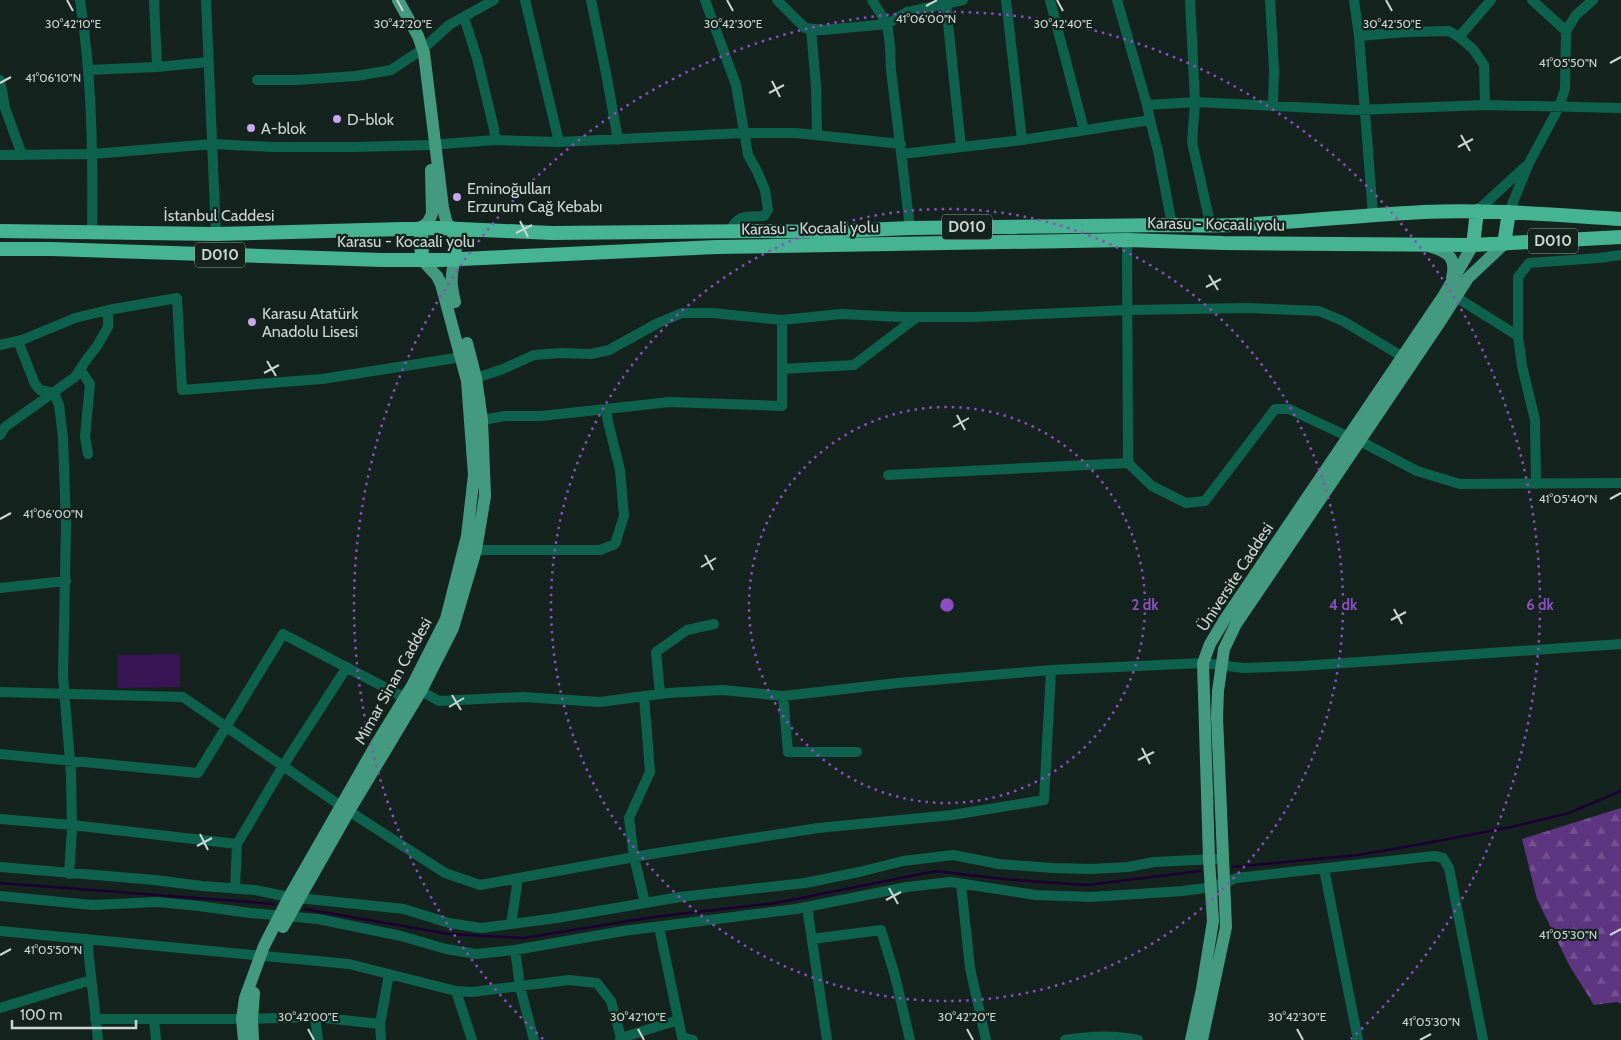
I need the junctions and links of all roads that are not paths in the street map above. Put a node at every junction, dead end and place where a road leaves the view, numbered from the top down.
1 (80, 0) edge
2 (154, 0) edge
3 (206, 0) edge
4 (391, 0) edge
5 (398, 0) edge
6 (494, 0) edge
7 (525, 0) edge
8 (591, 0) edge
9 (705, 0) edge
10 (777, 0) edge
11 (872, 0) edge
12 (963, 0) edge
13 (1006, 0) edge
14 (1050, 0) edge
15 (1117, 0) edge
16 (1190, 0) edge
17 (1270, 0) edge
18 (1354, 0) edge
19 (1491, 0) edge
20 (1532, 0) edge
21 (1593, 0) edge
22 (946, 4) junction
23 (464, 17) junction
24 (888, 24) junction
25 (810, 29) junction
26 (1566, 31) junction
27 (1359, 36) junction
28 (1459, 37) junction
29 (421, 51) junction
30 (208, 62) junction
31 (158, 67) junction
32 (88, 70) junction
33 (0, 80) edge
34 (257, 80) dead end
35 (1195, 102) junction
36 (1147, 105) junction
37 (1485, 105) junction
38 (1273, 106) junction
39 (1559, 107) junction
40 (1621, 108) edge
41 (1364, 110) junction
42 (1150, 120) junction
43 (1084, 130) junction
44 (744, 133) junction
45 (817, 135) junction
46 (495, 140) junction
47 (618, 140) junction
48 (1022, 140) junction
49 (559, 142) junction
50 (213, 144) junction
51 (433, 145) junction
52 (961, 147) junction
53 (901, 149) junction
54 (93, 154) junction
55 (0, 155) edge
56 (22, 155) junction
57 (1529, 164) junction
58 (1477, 211) junction
59 (1509, 212) junction
60 (1373, 215) junction
61 (1621, 219) edge
62 (1172, 225) junction
63 (1211, 226) junction
64 (421, 228) junction
65 (439, 228) joint
66 (454, 228) junction
67 (910, 228) junction
68 (0, 231) edge
69 (92, 231) junction
70 (730, 231) junction
71 (216, 234) junction
72 (1621, 237) edge
73 (1127, 240) junction
74 (1424, 244) junction
75 (1504, 244) junction
76 (1473, 245) junction
77 (0, 249) edge
78 (1621, 255) edge
79 (422, 260) junction
80 (455, 260) junction
81 (1453, 292) junction
82 (108, 310) junction
83 (1128, 310) junction
84 (917, 317) junction
85 (782, 320) junction
86 (1518, 336) junction
87 (18, 341) junction
88 (0, 345) edge
89 (462, 357) junction
90 (1403, 357) junction
91 (80, 369) junction
92 (782, 369) junction
93 (472, 380) junction
94 (54, 393) junction
95 (606, 409) junction
96 (477, 421) junction
97 (0, 435) edge
98 (1355, 439) junction
99 (88, 454) dead end
100 (1128, 463) junction
101 (888, 475) dead end
102 (1621, 483) edge
103 (1536, 484) junction
104 (470, 550) junction
105 (66, 581) junction
106 (0, 588) edge
107 (714, 624) dead end
108 (1621, 644) edge
109 (1204, 663) junction
110 (1222, 666) junction
111 (347, 667) junction
112 (1050, 670) junction
113 (416, 688) junction
114 (0, 692) edge
115 (65, 694) junction
116 (660, 694) junction
117 (644, 696) junction
118 (783, 696) junction
119 (405, 698) junction
120 (226, 727) junction
121 (857, 752) dead end
122 (0, 754) edge
123 (70, 761) junction
124 (283, 766) junction
125 (345, 808) junction
126 (0, 819) edge
127 (72, 825) junction
128 (237, 844) junction
129 (634, 857) junction
130 (1223, 858) junction
131 (1209, 859) junction
132 (0, 867) edge
133 (1324, 869) junction
134 (69, 874) junction
135 (518, 879) junction
136 (1224, 883) junction
137 (961, 884) junction
138 (1212, 887) junction
139 (235, 889) junction
140 (0, 896) edge
141 (294, 898) junction
142 (645, 903) junction
143 (807, 907) junction
144 (284, 916) junction
145 (511, 924) junction
146 (659, 927) junction
147 (0, 931) edge
148 (87, 939) junction
149 (812, 939) junction
150 (515, 950) junction
151 (264, 956) junction
152 (389, 974) junction
153 (91, 980) junction
154 (520, 987) junction
155 (456, 991) junction
156 (0, 1008) edge
157 (315, 1017) junction
158 (96, 1019) junction
159 (154, 1019) junction
160 (247, 1019) junction
161 (678, 1020) junction
162 (380, 1024) junction
163 (621, 1039) edge
164 (98, 1040) edge
165 (156, 1040) edge
166 (244, 1040) edge
167 (253, 1040) edge
168 (318, 1040) edge
169 (381, 1040) edge
170 (472, 1040) edge
171 (534, 1040) edge
172 (693, 1040) edge
173 (827, 1040) edge
174 (910, 1040) edge
175 (986, 1040) edge
176 (1065, 1040) edge
177 (1138, 1040) edge
178 (1191, 1040) edge
179 (1202, 1040) edge
180 (1358, 1040) edge
181 (1483, 1040) edge

1 - 32 street
2 - 31 street
3 - 30 street
4 - 29 main road
5 - 29 main road
6 - 23 street
7 - 49 street
8 - 47 street
9 - 44 street
10 - 25 street
11 - 24 street
12 - 22 street
13 - 48 street
14 - 43 street
15 - 36 street
16 - 35 street
17 - 38 street
18 - 27 street
19 - 28 street
20 - 26 street
21 - 26 street
22 - 24 street
22 - 52 street
23 - 29 street
23 - 46 street
24 - 25 street
24 - 53 street
25 - 45 street
26 - 39 street
27 - 28 street
27 - 41 street
28 - 37 street
29 - 34 street
29 - 51 main road
30 - 31 street
30 - 50 street
31 - 32 street
32 - 54 street
33 - 56 street
35 - 36 street
35 - 38 street
35 - 63 street
36 - 42 street
37 - 39 street
37 - 41 street
38 - 41 street
39 - 40 street
39 - 57 street
41 - 60 street
42 - 43 street
42 - 62 street
43 - 48 street
44 - 45 street
44 - 47 street
44 - 70 street
45 - 53 street
46 - 49 street
46 - 51 street
47 - 49 street
48 - 52 street
50 - 51 street
50 - 54 street
50 - 71 street
51 - 64 main road
51 - 66 main road
52 - 53 street
53 - 67 street
54 - 56 street
54 - 69 street
55 - 56 street
57 - 58 street
57 - 59 street
58 - 59 highway, Karasu - Kocaali yolu / D010
58 - 60 highway, Karasu - Kocaali yolu / D010
58 - 76 highway
59 - 61 highway, Karasu - Kocaali yolu / D010
59 - 75 highway
60 - 63 highway, Karasu - Kocaali yolu / D010
62 - 63 highway, Karasu - Kocaali yolu / D010
62 - 67 highway, Karasu - Kocaali yolu / D010
64 - 65 highway, İstanbul Caddesi / D010
64 - 71 highway, İstanbul Caddesi / D010
64 - 79 highway
65 - 66 highway, Karasu - Kocaali yolu / D010
66 - 70 highway, Karasu - Kocaali yolu / D010
66 - 80 highway
67 - 70 highway, Karasu - Kocaali yolu / D010
68 - 69 highway, İstanbul Caddesi / D010
69 - 71 highway, İstanbul Caddesi / D010
72 - 75 highway, Karasu - Kocaali yolu / D010
73 - 74 highway, Karasu - Kocaali yolu / D010
73 - 80 highway, Karasu - Kocaali yolu / D010
73 - 83 street
74 - 76 highway, Karasu - Kocaali yolu / D010
74 - 81 main road
75 - 76 highway, Karasu - Kocaali yolu / D010
75 - 81 main road
76 - 81 main road, Üniversite Caddesi
77 - 79 highway, Karasu - Kocaali yolu / D010
78 - 86 street
79 - 80 highway, Karasu - Kocaali yolu / D010
79 - 89 main road, Mimar Sinan Caddesi
80 - 93 main road, Mimar Sinan Caddesi
81 - 86 street
81 - 90 main road, Üniversite Caddesi
81 - 98 main road
82 - 87 street
82 - 89 street
82 - 91 street
83 - 84 street
83 - 90 street
83 - 100 street
84 - 85 street
84 - 92 street
85 - 92 street
85 - 93 street
86 - 103 street
87 - 88 street
87 - 94 street
89 - 93 main road, Mimar Sinan Caddesi
90 - 98 main road, Üniversite Caddesi
91 - 94 street
91 - 99 street
92 - 95 street
93 - 96 main road, Mimar Sinan Caddesi
94 - 97 street
94 - 105 street
95 - 96 street
95 - 104 street
96 - 104 main road, Mimar Sinan Caddesi
98 - 100 street
98 - 103 street
98 - 109 main road, Üniversite Caddesi
98 - 110 main road
100 - 101 street
102 - 103 street
104 - 113 main road, Mimar Sinan Caddesi
105 - 106 street
105 - 115 street
107 - 116 street
108 - 110 street
109 - 110 street
109 - 112 street
109 - 131 main road, Üniversite Caddesi
110 - 130 main road
111 - 119 street
111 - 120 street
111 - 124 street
112 - 118 street
112 - 129 street
113 - 117 street
113 - 119 main road, Mimar Sinan Caddesi
113 - 125 main road, Mimar Sinan Caddesi
114 - 115 street
115 - 120 street
115 - 123 street
116 - 117 street
116 - 118 street
117 - 129 street
118 - 121 street
119 - 125 main road, Mimar Sinan Caddesi
120 - 123 street
120 - 124 street
122 - 123 street
123 - 127 street
124 - 125 street
124 - 128 street
125 - 135 street
125 - 141 main road, Mimar Sinan Caddesi
126 - 127 street
127 - 128 street
127 - 134 street
128 - 139 street
129 - 135 street
129 - 142 street
130 - 131 street
130 - 136 main road
131 - 138 main road, Üniversite Caddesi
131 - 142 street
132 - 134 street
133 - 136 street
133 - 180 street
133 - 181 street
134 - 139 street
135 - 145 street
136 - 138 street
136 - 179 main road
137 - 138 street
137 - 143 street
137 - 175 street
138 - 178 main road, Üniversite Caddesi
139 - 141 street
140 - 144 street
141 - 144 main road, Mimar Sinan Caddesi
141 - 145 street
142 - 145 street
143 - 146 street
143 - 149 street
144 - 150 street
144 - 151 main road, Mimar Sinan Caddesi
146 - 150 street
146 - 161 street
147 - 148 street
148 - 151 street
148 - 153 street
149 - 173 street
149 - 174 street
150 - 154 street
151 - 152 street
151 - 160 main road, Mimar Sinan Caddesi
152 - 155 street
152 - 162 street
153 - 156 street
153 - 158 street
154 - 155 street
154 - 163 street
154 - 171 street
155 - 170 street
157 - 160 street
157 - 162 street
157 - 168 street
158 - 159 street
158 - 164 street
159 - 160 street
159 - 165 street
160 - 166 main road, Mimar Sinan Caddesi
160 - 167 main road, Mimar Sinan Caddesi
161 - 163 street
161 - 172 street
162 - 169 street
176 - 177 street

